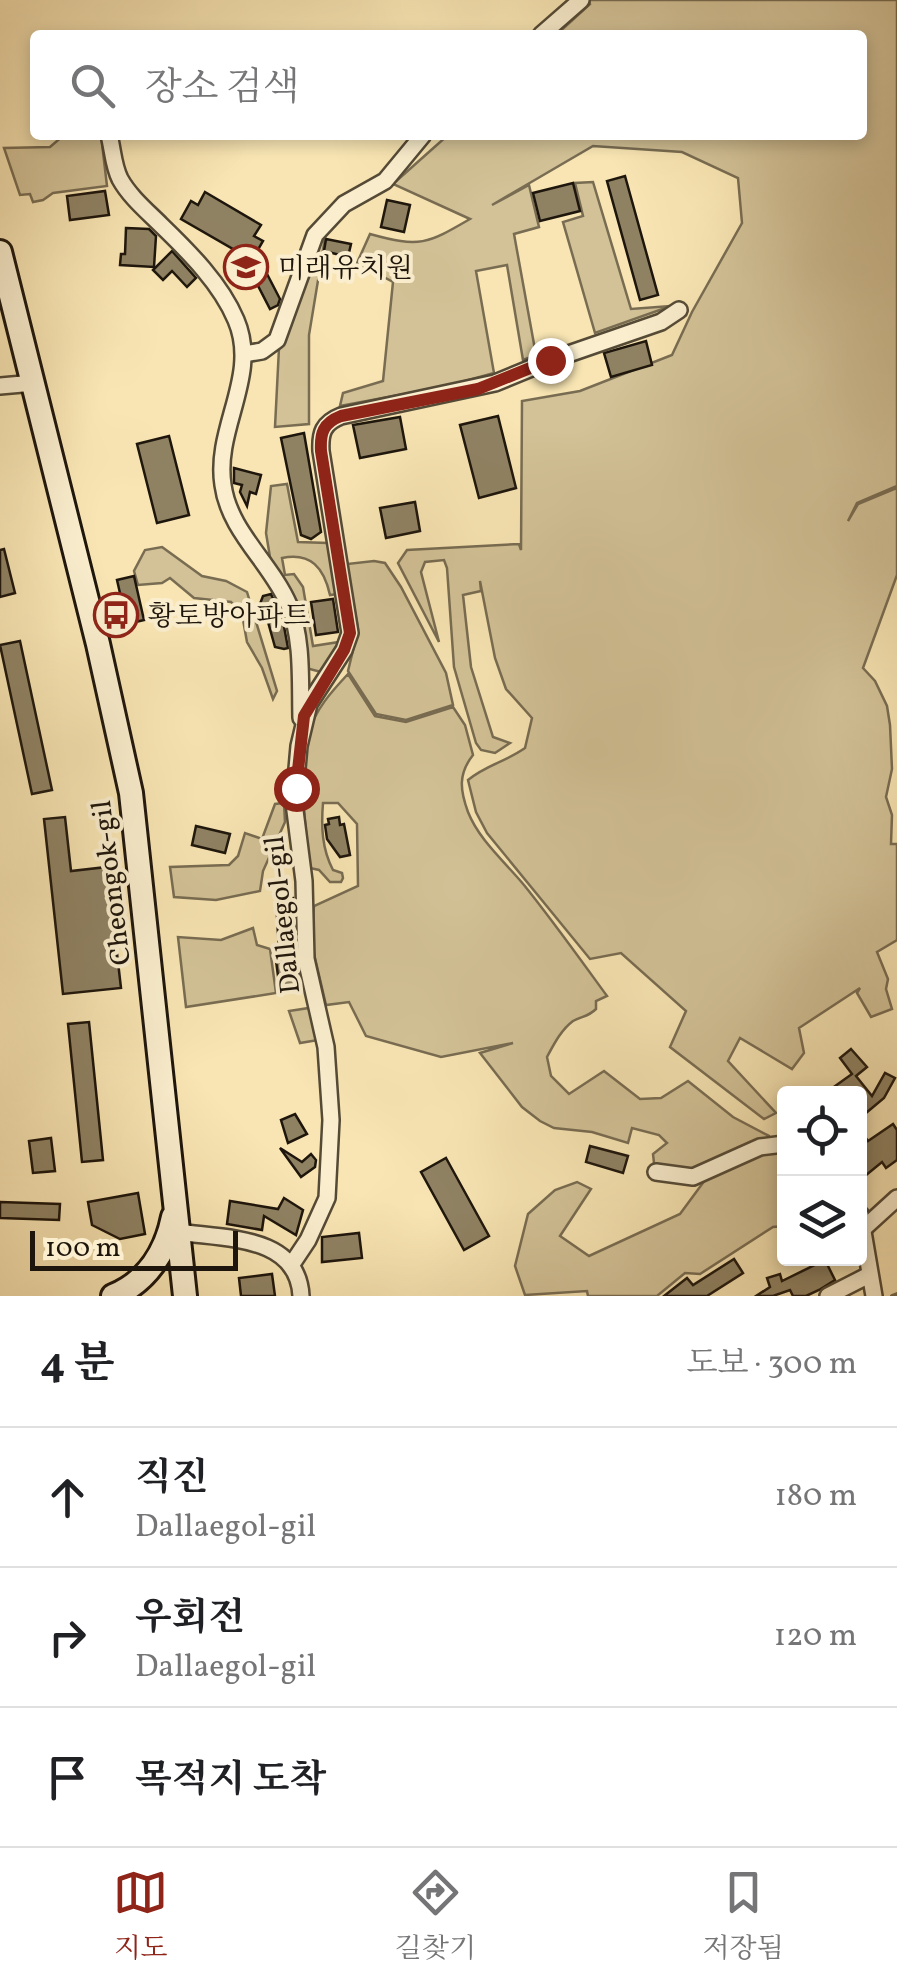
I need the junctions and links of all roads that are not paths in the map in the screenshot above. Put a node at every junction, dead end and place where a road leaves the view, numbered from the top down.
1 (581, 0) edge
2 (548, 30) edge
3 (110, 140) edge
4 (419, 140) edge
5 (0, 252) edge
6 (678, 310) dead end
7 (244, 354) junction
8 (34, 383) junction
9 (0, 386) edge
10 (301, 730) junction
11 (777, 1145) edge
12 (656, 1172) dead end
13 (897, 1198) edge
14 (175, 1203) junction
15 (867, 1218) edge
16 (178, 1232) junction
17 (867, 1260) edge
18 (292, 1264) junction
19 (871, 1285) edge
20 (113, 1296) edge
21 (186, 1296) edge
22 (302, 1296) edge
23 (828, 1296) edge

1 - 2 street
3 - 7 street, Dallaegol-gil
4 - 7 street
5 - 8 street, Cheongok-gil
6 - 10 street, Dallaegol-gil
7 - 10 street, Dallaegol-gil
8 - 9 street
8 - 14 street, Cheongok-gil
10 - 18 street, Dallaegol-gil
11 - 12 street
13 - 15 street
14 - 16 street, Cheongok-gil
14 - 20 street
16 - 18 street
16 - 21 street, Cheongok-gil
17 - 19 street
18 - 22 street
19 - 23 street

